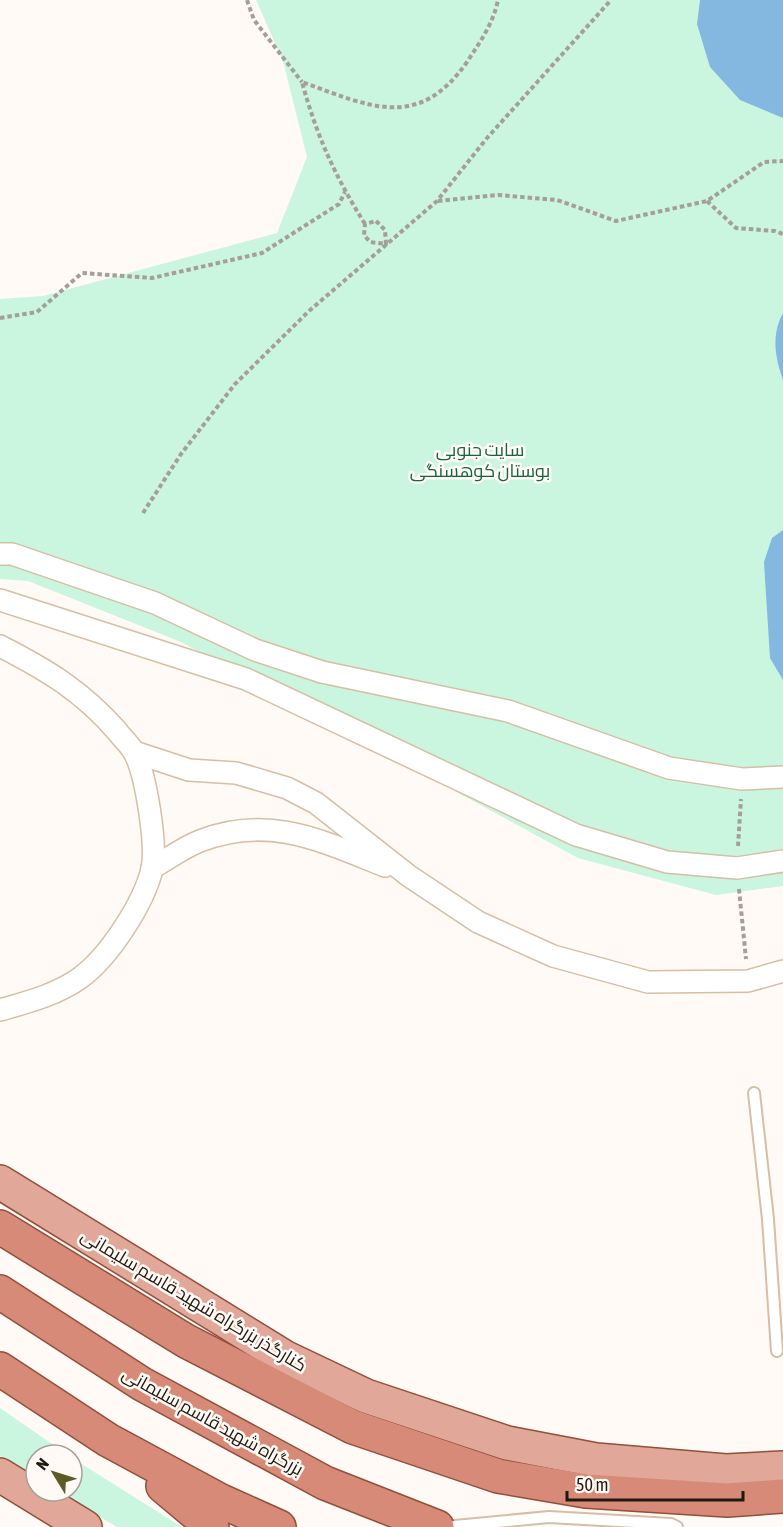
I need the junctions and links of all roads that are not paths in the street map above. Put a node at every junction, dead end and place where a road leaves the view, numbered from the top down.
1 (0, 554) edge
2 (0, 600) edge
3 (0, 646) edge
4 (134, 752) junction
5 (783, 777) edge
6 (783, 861) edge
7 (152, 868) junction
8 (409, 876) junction
9 (783, 971) edge
10 (0, 1010) edge
11 (754, 1093) dead end
12 (0, 1182) edge
13 (0, 1227) edge
14 (0, 1292) edge
15 (777, 1351) dead end
16 (0, 1369) edge
17 (108, 1440) junction
18 (783, 1468) edge
19 (0, 1475) edge
20 (783, 1496) edge
21 (85, 1527) edge
22 (212, 1527) edge
23 (279, 1527) edge
24 (437, 1527) edge
25 (444, 1527) edge
26 (676, 1527) edge

1 - 5 street
2 - 6 street
3 - 4 street
4 - 7 street
4 - 8 street
7 - 8 street
7 - 10 street
8 - 9 street
11 - 15 lane
12 - 18 main road, کنارگذر بزرگراه شهید قاسم سلیمانی
13 - 20 highway
14 - 24 highway, بزرگراه شهید قاسم سلیمانی
16 - 17 highway
17 - 22 highway
17 - 23 highway
19 - 21 main road
25 - 26 lane

